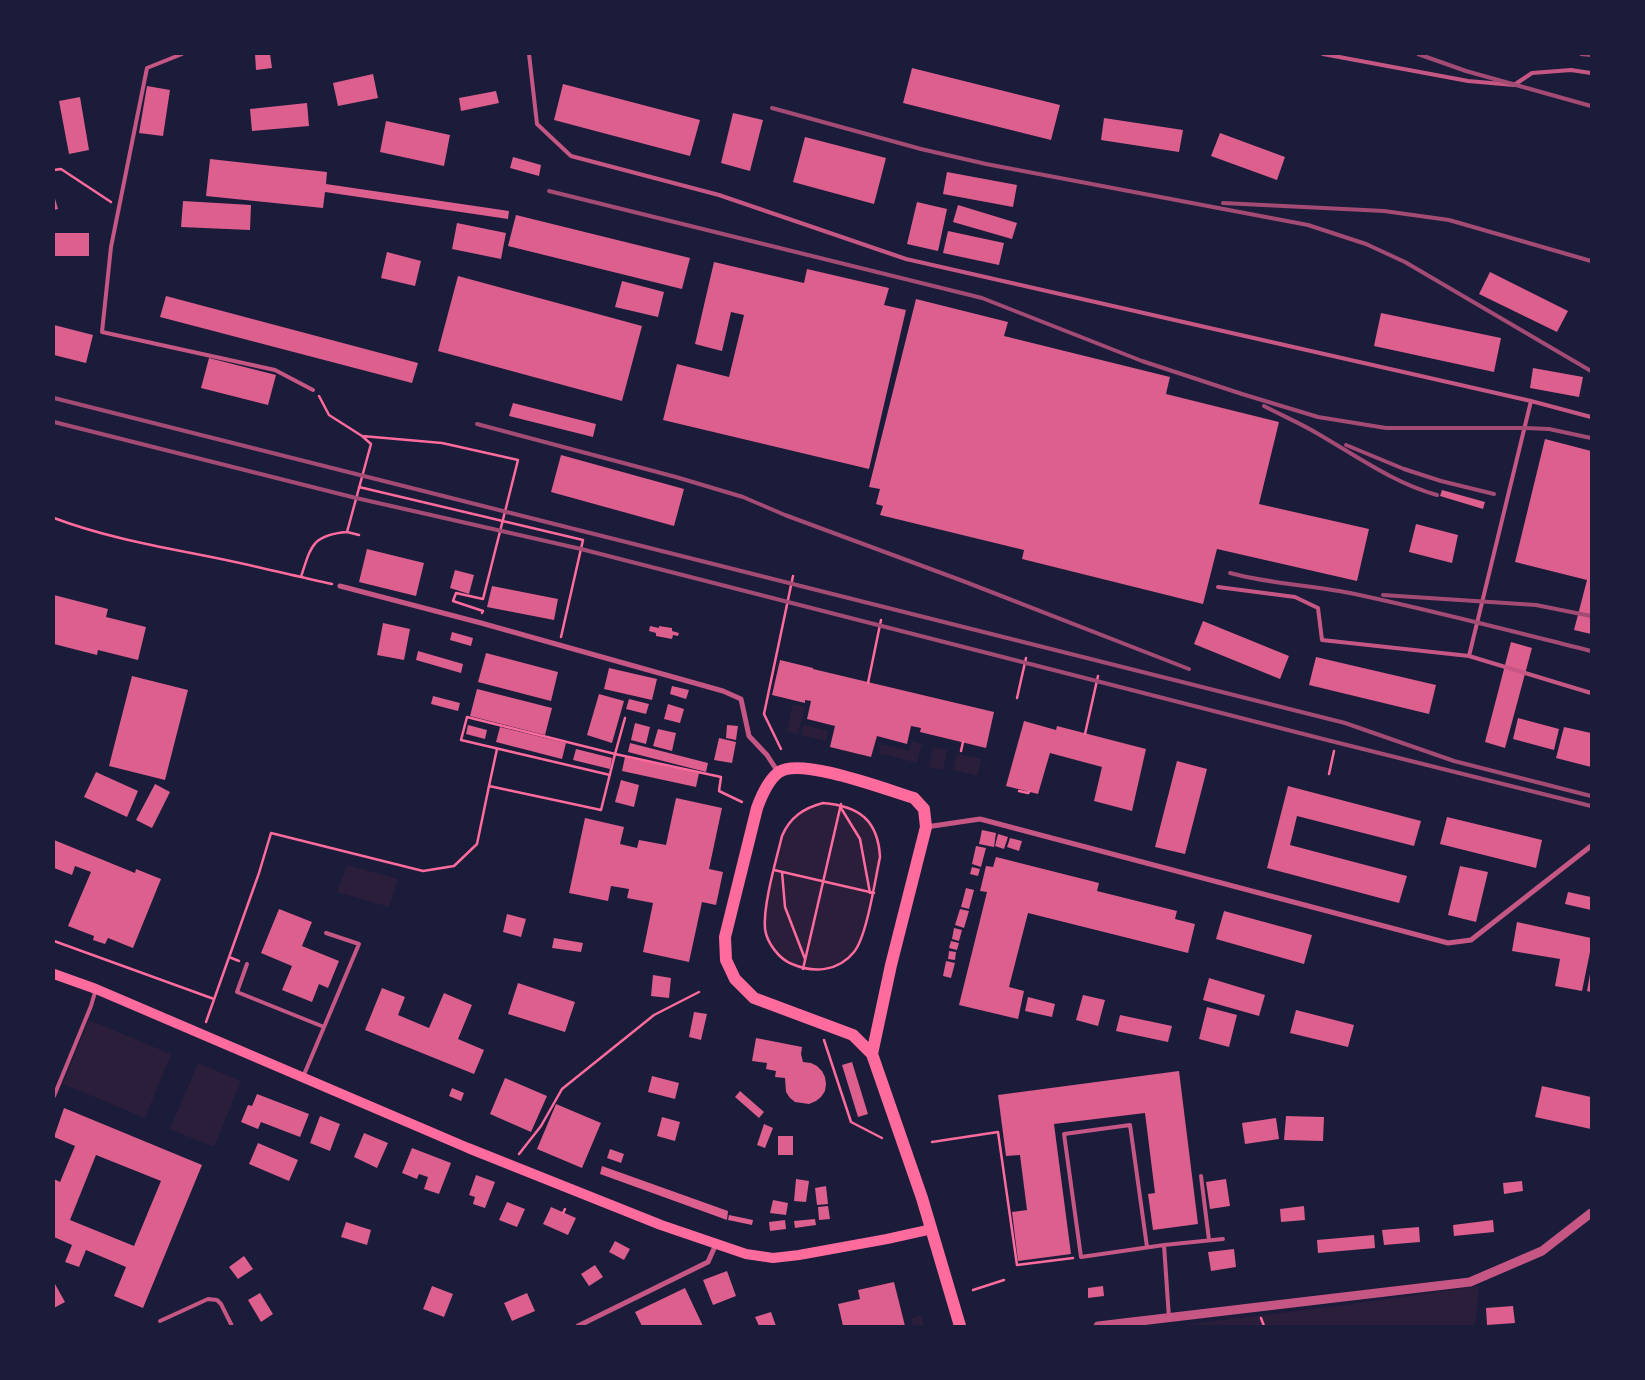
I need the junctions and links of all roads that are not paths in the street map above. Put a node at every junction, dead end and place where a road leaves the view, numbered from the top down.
1 (182, 54) edge
2 (529, 54) edge
3 (1323, 54) edge
4 (1591, 73) edge
5 (313, 390) road end
6 (1532, 401) junction
7 (1591, 417) edge
8 (340, 586) road end
9 (1218, 587) dead end
10 (1469, 656) junction
11 (1591, 693) edge
12 (779, 772) junction
13 (926, 827) junction
14 (1591, 846) edge
15 (326, 933) dead end
16 (247, 964) dead end
17 (54, 974) edge
18 (96, 989) junction
19 (324, 1027) junction
20 (872, 1054) junction
21 (302, 1077) junction
22 (54, 1096) edge
23 (1201, 1176) dead end
24 (1591, 1213) edge
25 (932, 1229) junction
26 (1223, 1239) dead end
27 (1209, 1240) junction
28 (716, 1244) junction
29 (1164, 1245) junction
30 (1147, 1247) junction
31 (1169, 1318) junction
32 (160, 1320) dead end
33 (232, 1326) edge
34 (578, 1326) edge
35 (960, 1326) edge
36 (1098, 1326) edge

1 - 5 lane
2 - 6 lane
3 - 4 lane
6 - 7 lane
6 - 10 lane
8 - 12 street
9 - 10 lane
10 - 11 lane
12 - 13 main road
12 - 20 main road
13 - 14 street
13 - 20 main road
15 - 19 lane
16 - 19 lane
17 - 18 main road
18 - 21 main road
18 - 22 lane
19 - 21 lane
20 - 25 main road
21 - 28 main road
23 - 27 lane
24 - 31 street
25 - 28 main road
25 - 35 main road
26 - 27 lane
27 - 29 lane
28 - 34 street
29 - 30 lane
29 - 31 lane
30 - 30 lane
31 - 36 street
32 - 33 lane

